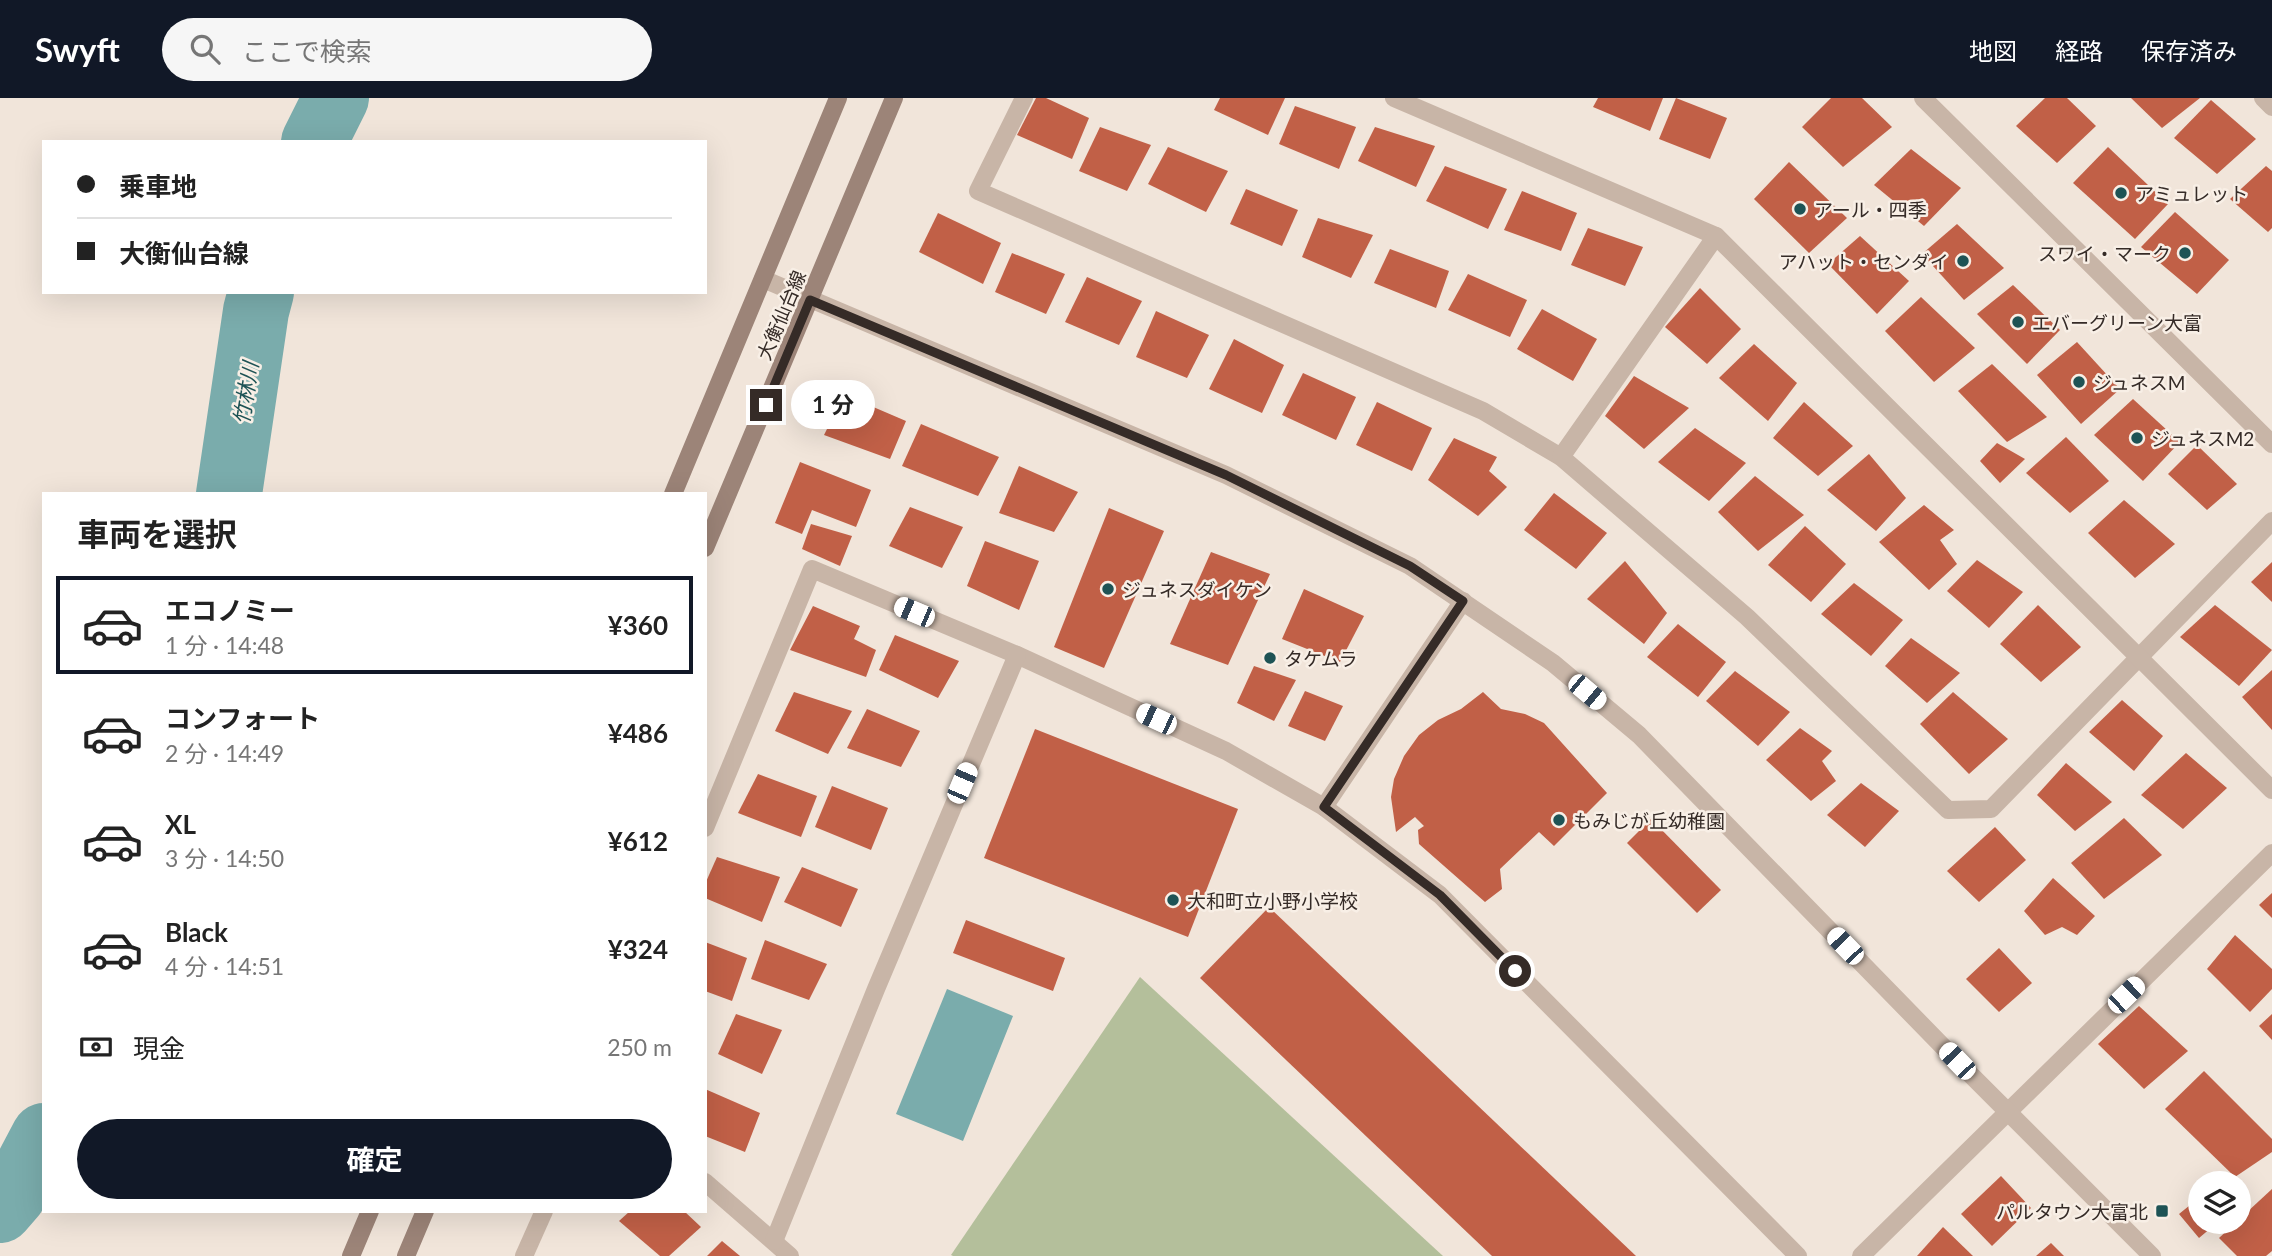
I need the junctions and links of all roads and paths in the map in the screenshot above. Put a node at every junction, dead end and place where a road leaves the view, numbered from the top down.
1 (838, 98) edge
2 (894, 98) edge
3 (1024, 98) edge
4 (1394, 98) edge
5 (1923, 98) edge
6 (2263, 98) edge
7 (2272, 107) edge
8 (1716, 236) junction
9 (763, 279) junction
10 (810, 300) junction
11 (2272, 444) edge
12 (1561, 457) junction
13 (674, 492) edge
14 (2272, 521) edge
15 (707, 543) edge
16 (1463, 601) junction
17 (1017, 654) junction
18 (2138, 656) junction
19 (2272, 790) edge
20 (1324, 807) junction
21 (707, 823) edge
22 (2272, 853) edge
23 (2007, 1111) junction
24 (707, 1184) edge
25 (369, 1213) edge
26 (424, 1213) edge
27 (543, 1213) edge
28 (774, 1241) junction
29 (351, 1256) edge
30 (406, 1256) edge
31 (524, 1256) edge
32 (790, 1256) edge
33 (1798, 1256) edge
34 (1861, 1256) edge
35 (2152, 1256) edge

1 - 9 main road, 大衡仙台線
2 - 10 main road, 大衡仙台線
3 - 12 street
4 - 8 street
5 - 11 street
6 - 7 street
8 - 12 street
8 - 18 street
9 - 10 street
9 - 13 main road, 大衡仙台線
10 - 15 main road, 大衡仙台線
10 - 16 street
12 - 18 street
14 - 18 street
16 - 20 street
16 - 23 street
17 - 20 street
17 - 21 street
17 - 28 street
18 - 19 street
20 - 33 street
22 - 23 street
23 - 34 street
23 - 35 street
24 - 28 street
25 - 29 main road
26 - 30 main road
27 - 31 street
28 - 32 street

